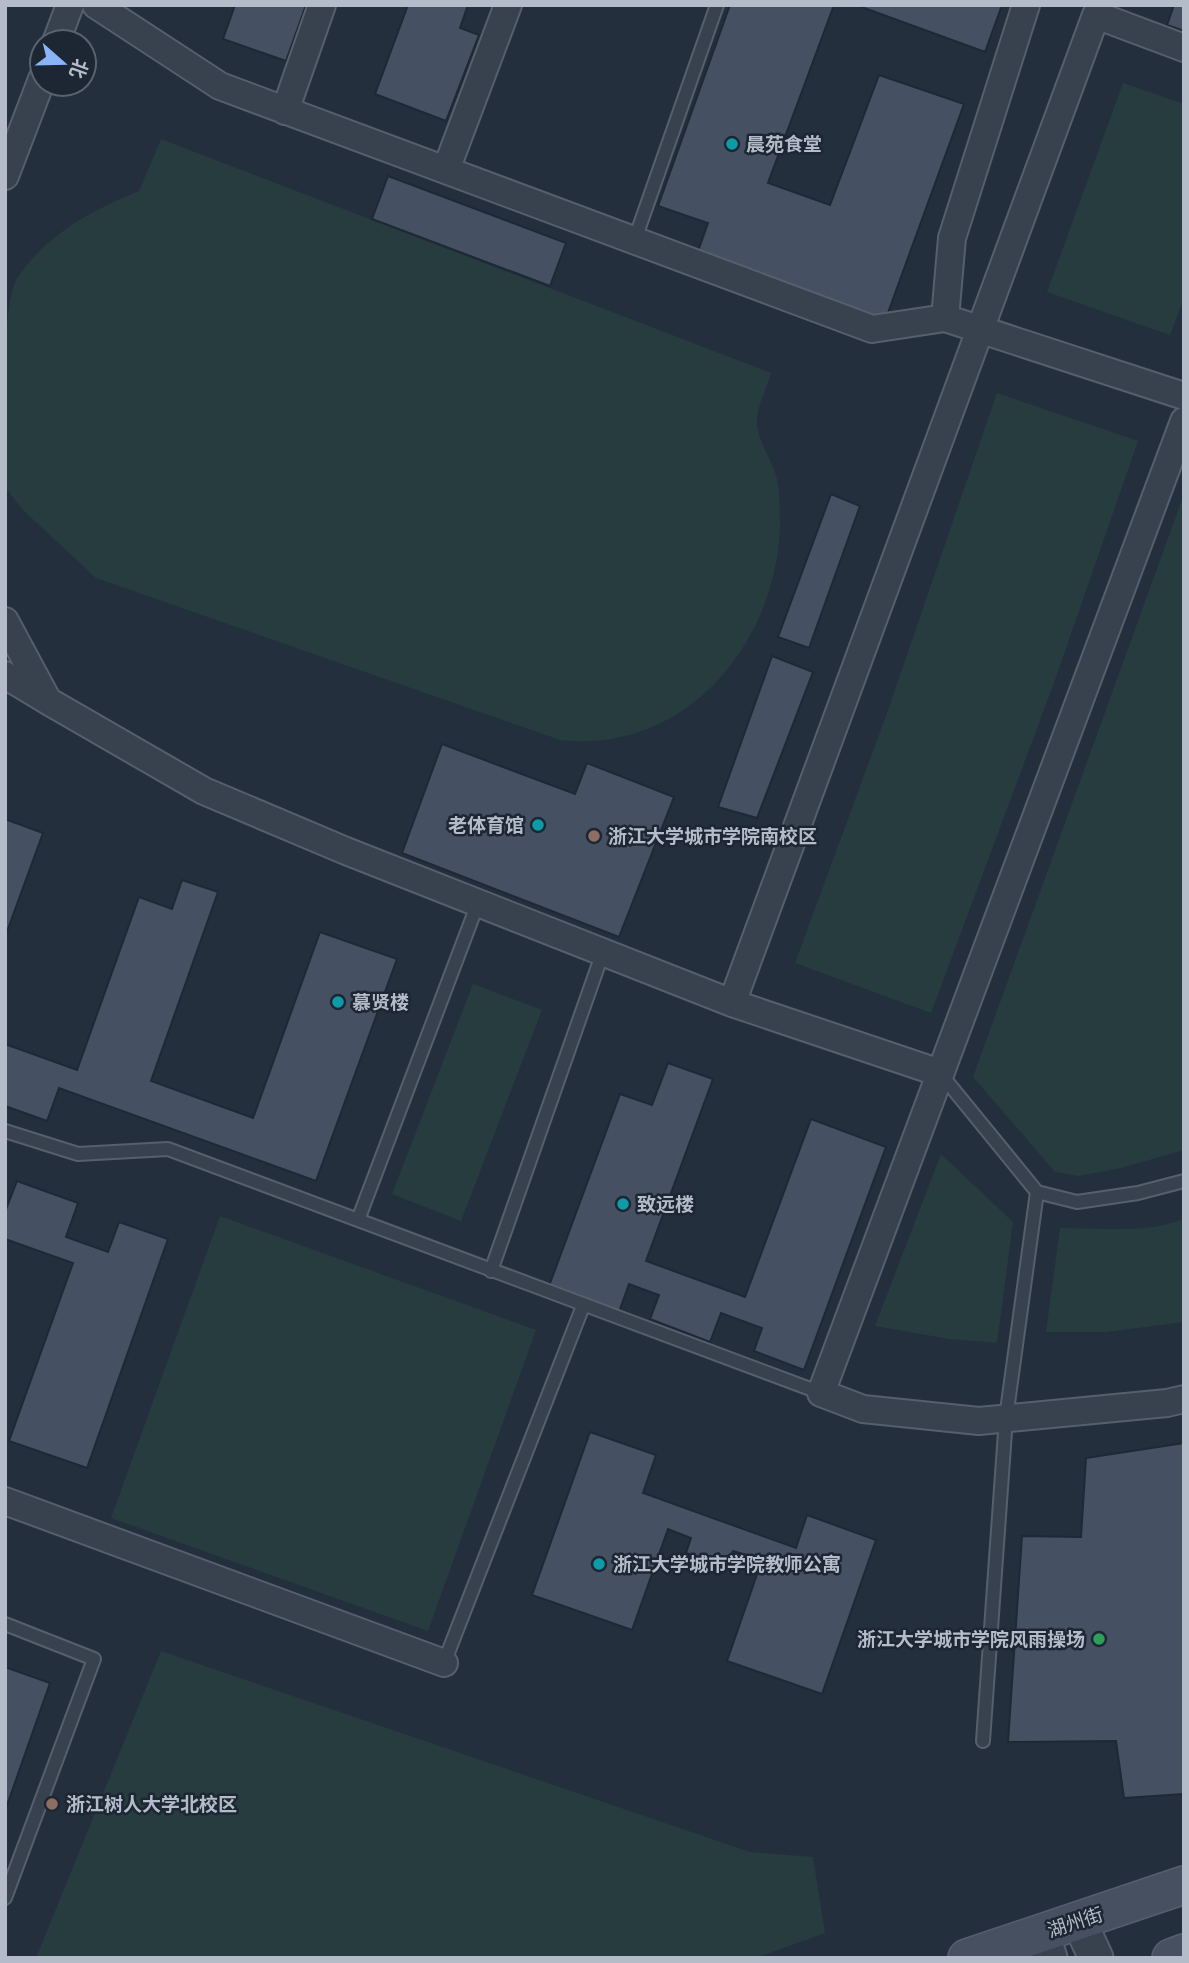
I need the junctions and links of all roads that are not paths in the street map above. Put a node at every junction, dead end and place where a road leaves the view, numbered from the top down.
1 (70, 5) edge
2 (96, 5) edge
3 (322, 5) edge
4 (508, 5) edge
5 (717, 5) edge
6 (1026, 5) edge
7 (1097, 10) edge
8 (61, 28) edge
9 (1184, 48) edge
10 (35, 98) edge
11 (285, 111) junction
12 (446, 170) junction
13 (5, 176) edge
14 (635, 240) junction
15 (945, 318) junction
16 (980, 331) junction
17 (1184, 396) edge
18 (1184, 421) edge
19 (5, 621) edge
20 (5, 675) edge
21 (48, 701) junction
22 (478, 903) junction
23 (603, 952) junction
24 (732, 1003) junction
25 (940, 1073) junction
26 (5, 1131) edge
27 (1184, 1181) edge
28 (1037, 1192) junction
29 (358, 1220) junction
30 (491, 1271) junction
31 (583, 1306) junction
32 (821, 1393) junction
33 (1184, 1399) edge
34 (1006, 1418) junction
35 (5, 1501) edge
36 (5, 1624) edge
37 (444, 1663) joint
38 (984, 1741) dead end
39 (1184, 1885) edge
40 (6, 1893) edge
41 (1079, 1921) junction
42 (1046, 1945) edge
43 (1184, 1953) edge
44 (967, 1958) edge
45 (1096, 1958) edge
46 (1171, 1958) edge

1 - 8 street
2 - 11 street
3 - 11 street
4 - 12 street
5 - 14 lane
6 - 15 street
7 - 9 street
7 - 16 street
10 - 13 street
11 - 12 street
12 - 14 street
14 - 15 street
15 - 16 street
16 - 17 street
16 - 24 street
18 - 25 street
19 - 21 street
20 - 21 street
21 - 22 street
22 - 23 street
22 - 29 lane
23 - 24 street
23 - 30 lane
24 - 25 street
25 - 28 lane
25 - 32 street
26 - 29 lane
27 - 28 lane
28 - 34 lane
29 - 30 lane
30 - 31 lane
31 - 32 lane
31 - 37 lane
32 - 34 street
33 - 34 street
34 - 38 lane
35 - 37 street
36 - 40 lane
39 - 41 main road, 湖州街
41 - 42 main road, 湖州街
41 - 45 street
42 - 44 main road, 湖州街
43 - 46 main road

